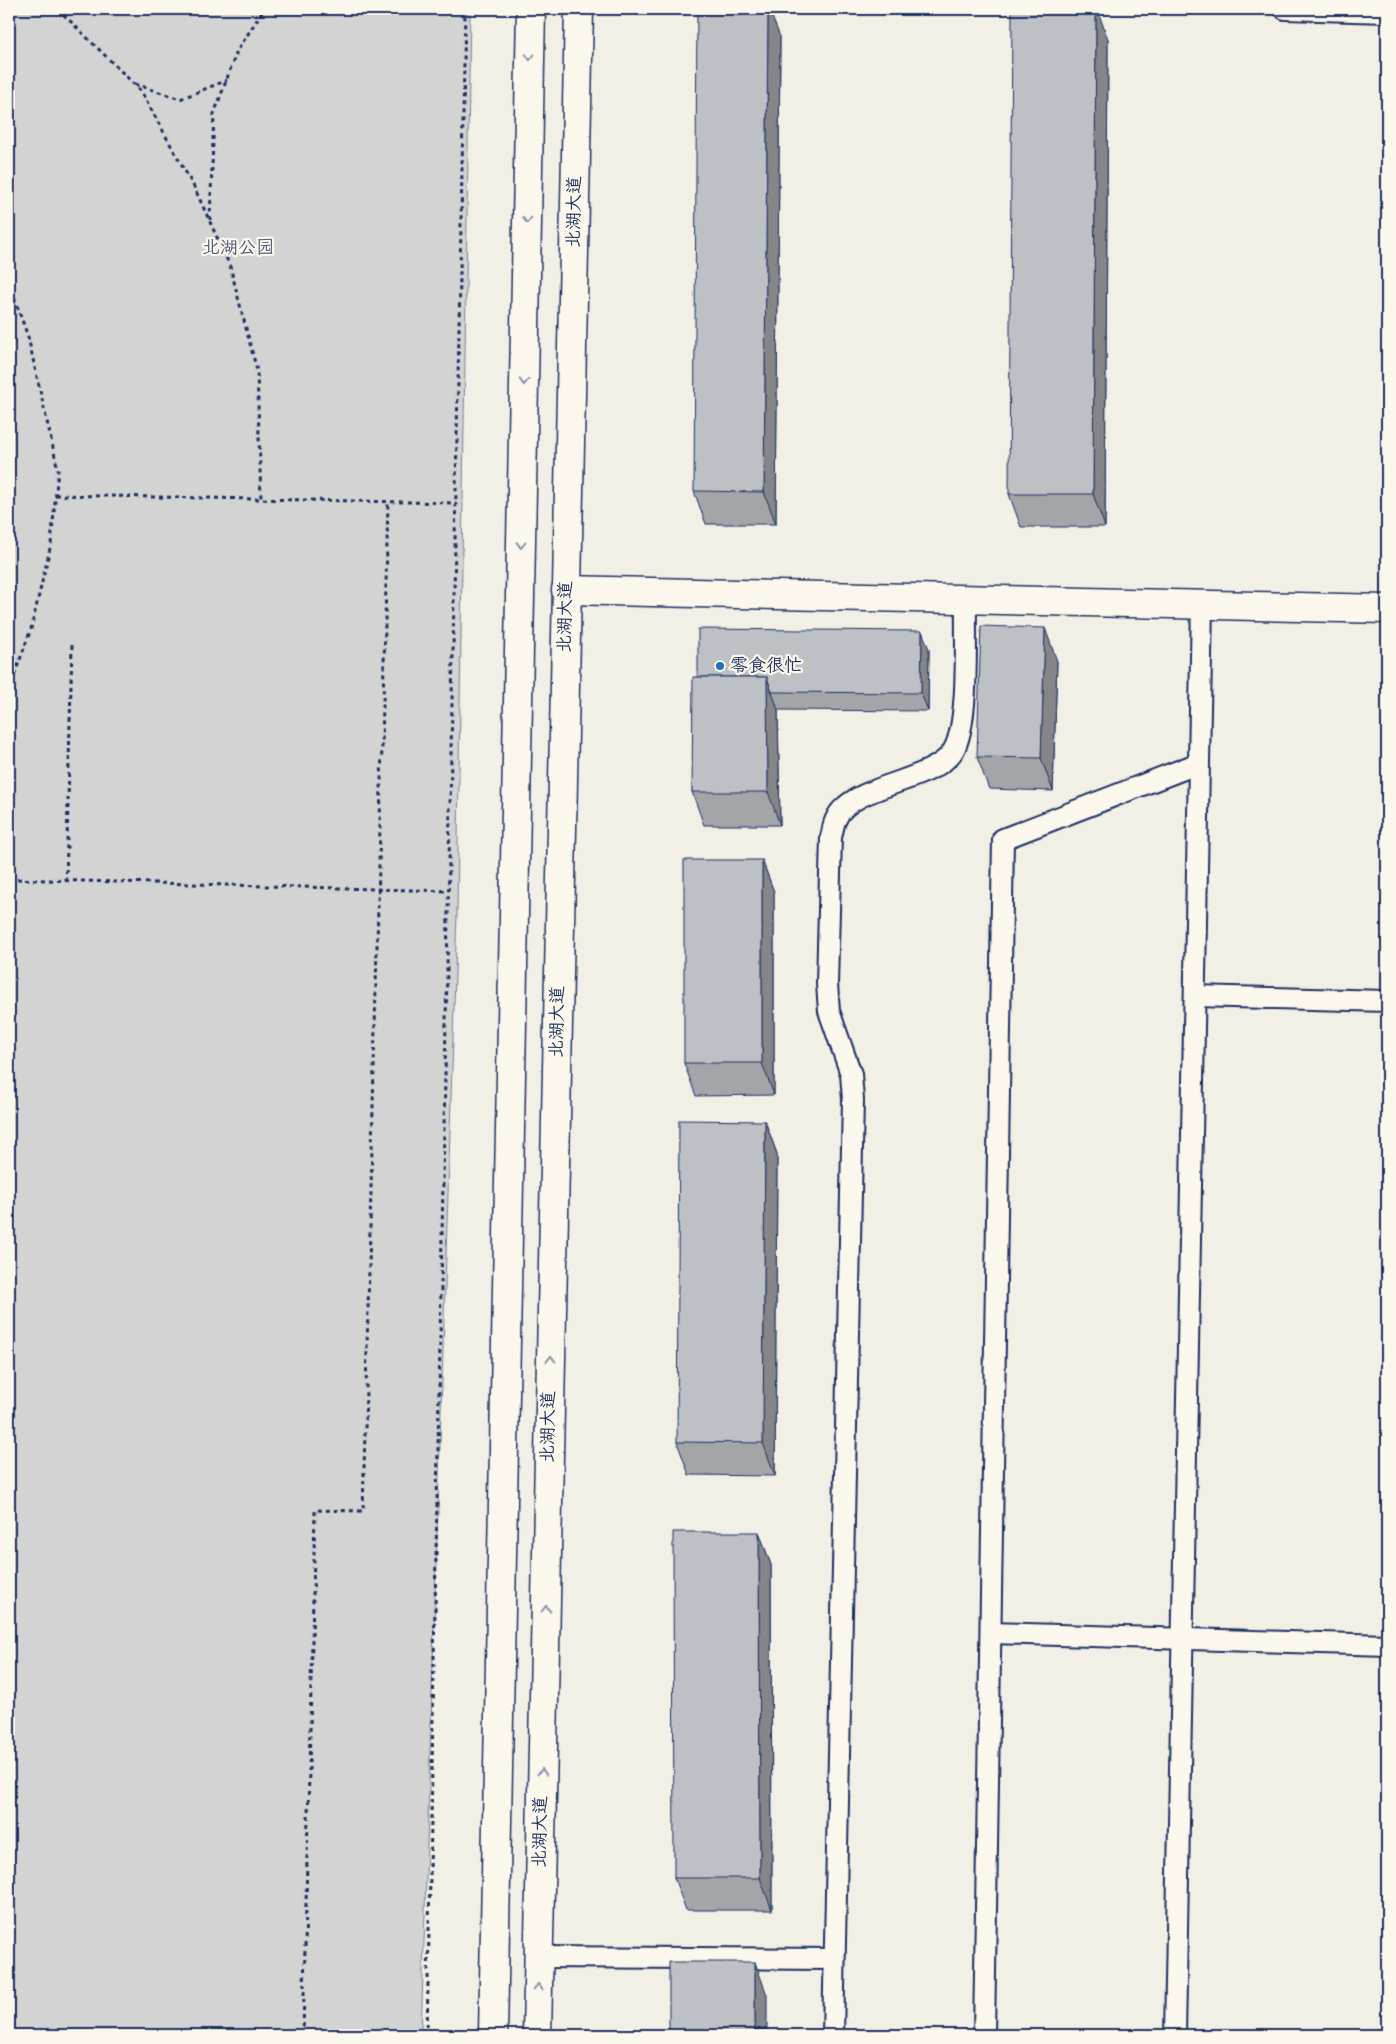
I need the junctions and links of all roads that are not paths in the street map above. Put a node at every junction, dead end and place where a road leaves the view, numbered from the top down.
1 (531, 9) edge
2 (579, 9) edge
3 (1285, 9) edge
4 (1387, 12) edge
5 (566, 590) junction
6 (966, 599) junction
7 (1202, 604) junction
8 (1387, 609) edge
9 (1199, 763) junction
10 (1195, 996) junction
11 (1387, 1001) edge
12 (991, 1633) junction
13 (1182, 1638) junction
14 (1387, 1645) edge
15 (538, 1956) junction
16 (834, 1959) junction
17 (493, 2035) edge
18 (537, 2035) edge
19 (833, 2035) edge
20 (984, 2035) edge
21 (1175, 2035) edge

1 -> 17 main road
2 - 5 main road, 北湖大道
3 - 4 lane
5 - 6 main road
15 -> 5 main road, 北湖大道
6 - 7 main road
6 - 16 lane
7 - 8 main road
7 - 9 lane
9 - 10 lane
9 - 12 lane
10 - 11 lane
10 - 13 lane
12 - 13 lane
12 - 20 lane
13 - 14 lane
13 - 21 lane
15 - 16 lane
18 -> 15 main road, 北湖大道
16 - 19 lane

